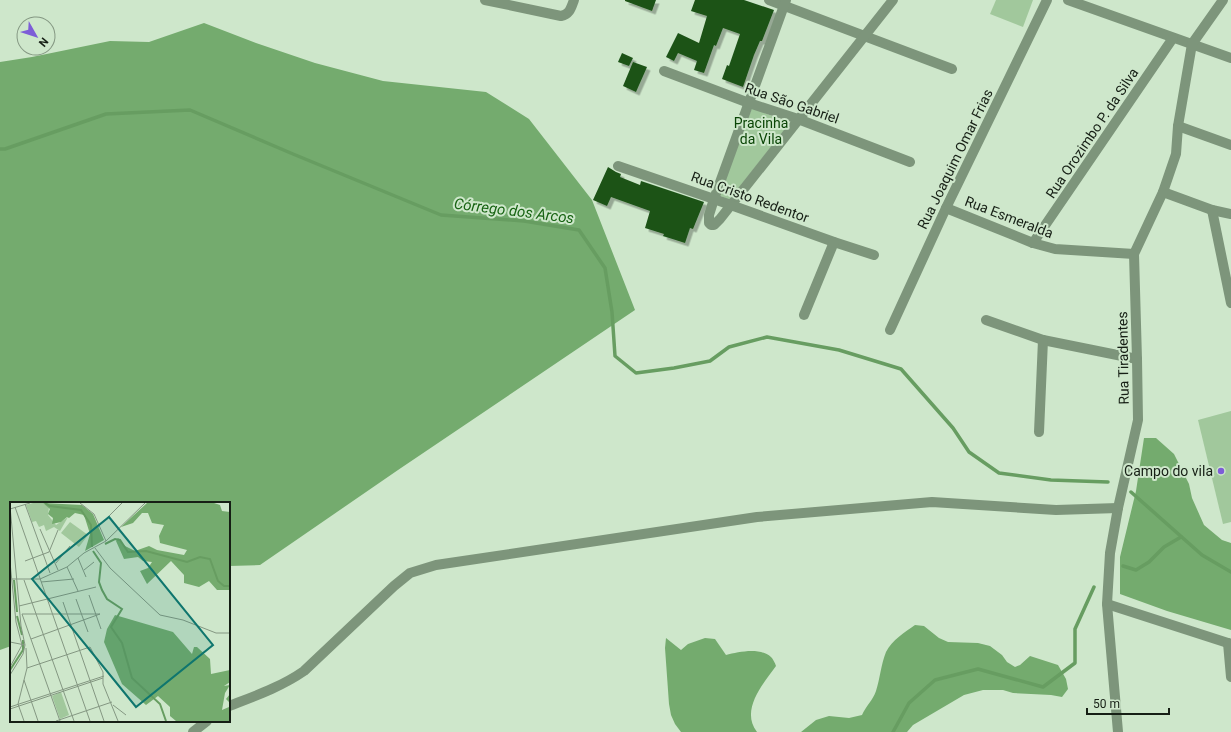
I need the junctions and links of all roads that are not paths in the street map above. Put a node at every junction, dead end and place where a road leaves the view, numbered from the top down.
1 (485, 0) edge
2 (574, 0) edge
3 (769, 0) edge
4 (893, 0) edge
5 (1047, 0) edge
6 (1068, 0) edge
7 (1223, 0) edge
8 (785, 3) edge
9 (864, 36) junction
10 (1173, 38) junction
11 (1192, 44) junction
12 (1231, 58) edge
13 (952, 69) dead end
14 (664, 71) dead end
15 (749, 103) junction
16 (798, 119) junction
17 (1178, 126) junction
18 (1231, 146) edge
19 (910, 162) dead end
20 (618, 166) dead end
21 (1163, 192) junction
22 (714, 198) junction
23 (731, 205) junction
24 (946, 208) junction
25 (1212, 210) junction
26 (1231, 214) edge
27 (834, 242) junction
28 (1033, 243) junction
29 (1134, 254) junction
30 (874, 255) dead end
31 (1231, 303) edge
32 (804, 314) dead end
33 (986, 320) dead end
34 (890, 330) dead end
35 (1043, 340) junction
36 (1138, 359) junction
37 (1039, 432) dead end
38 (1118, 508) junction
39 (1107, 604) junction
40 (1229, 643) edge
41 (1231, 676) edge
42 (230, 706) edge
43 (206, 722) edge
44 (193, 732) edge
45 (1118, 732) edge

1 - 2 street
3 - 8 street
4 - 9 street
5 - 24 street, Rua Joaquim Omar Frias
6 - 10 street
7 - 11 street, Rua Tiradentes
8 - 9 street
8 - 15 street
9 - 13 street
9 - 16 street
10 - 11 street
10 - 28 street, Rua Orozimbo P. da Silva
11 - 12 street
11 - 17 street, Rua Tiradentes
14 - 15 street, Rua São Gabriel
15 - 16 street, Rua São Gabriel
15 - 22 street
16 - 19 street, Rua São Gabriel
16 - 23 street
17 - 18 street
17 - 21 street, Rua Tiradentes
20 - 22 street, Rua Cristo Redentor
21 - 25 street
21 - 29 street, Rua Tiradentes
22 - 23 street, Rua Cristo Redentor
22 - 23 street
23 - 27 street, Rua Cristo Redentor
24 - 28 street, Rua Esmeralda
24 - 34 street, Rua Joaquim Omar Frias
25 - 26 street
25 - 31 street
27 - 30 street, Rua Cristo Redentor
27 - 32 street
28 - 29 street, Rua Esmeralda
29 - 36 street, Rua Tiradentes
33 - 35 street
35 - 36 street
35 - 37 street
36 - 38 street, Rua Tiradentes
38 - 39 street, Rua Tiradentes
38 - 42 street
39 - 40 street
39 - 45 street, Rua Tiradentes
40 - 41 street
43 - 44 street

